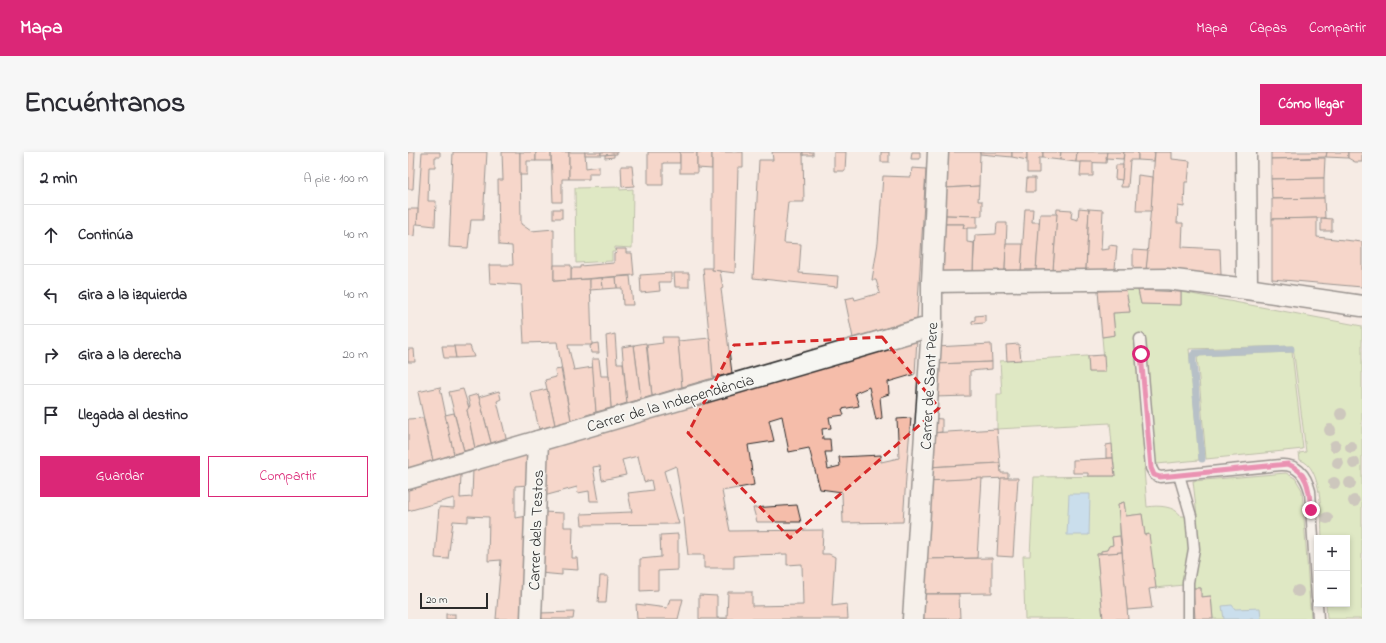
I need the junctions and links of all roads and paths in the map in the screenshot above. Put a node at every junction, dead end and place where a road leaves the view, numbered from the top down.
1 (938, 152) edge
2 (1246, 152) edge
3 (932, 282) junction
4 (1247, 288) junction
5 (1362, 306) edge
6 (932, 326) junction
7 (1140, 339) dead end
8 (538, 441) junction
9 (1179, 475) junction
10 (408, 479) edge
11 (1315, 571) edge
12 (1317, 607) edge
13 (531, 619) edge
14 (913, 619) edge
15 (1188, 619) edge
16 (1318, 619) edge

1 - 3 street, Carrer de Sant Pere
2 - 4 street
3 - 4 street
3 - 6 street, Carrer de Sant Pere
4 - 5 street
6 - 8 street, Carrer de la Independència
6 - 14 street, Carrer de Sant Pere
7 - 9 lane
8 - 10 street, Carrer de la Independència
8 - 13 street, Carrer dels Testos
9 - 11 lane
9 - 15 lane
12 - 16 lane

